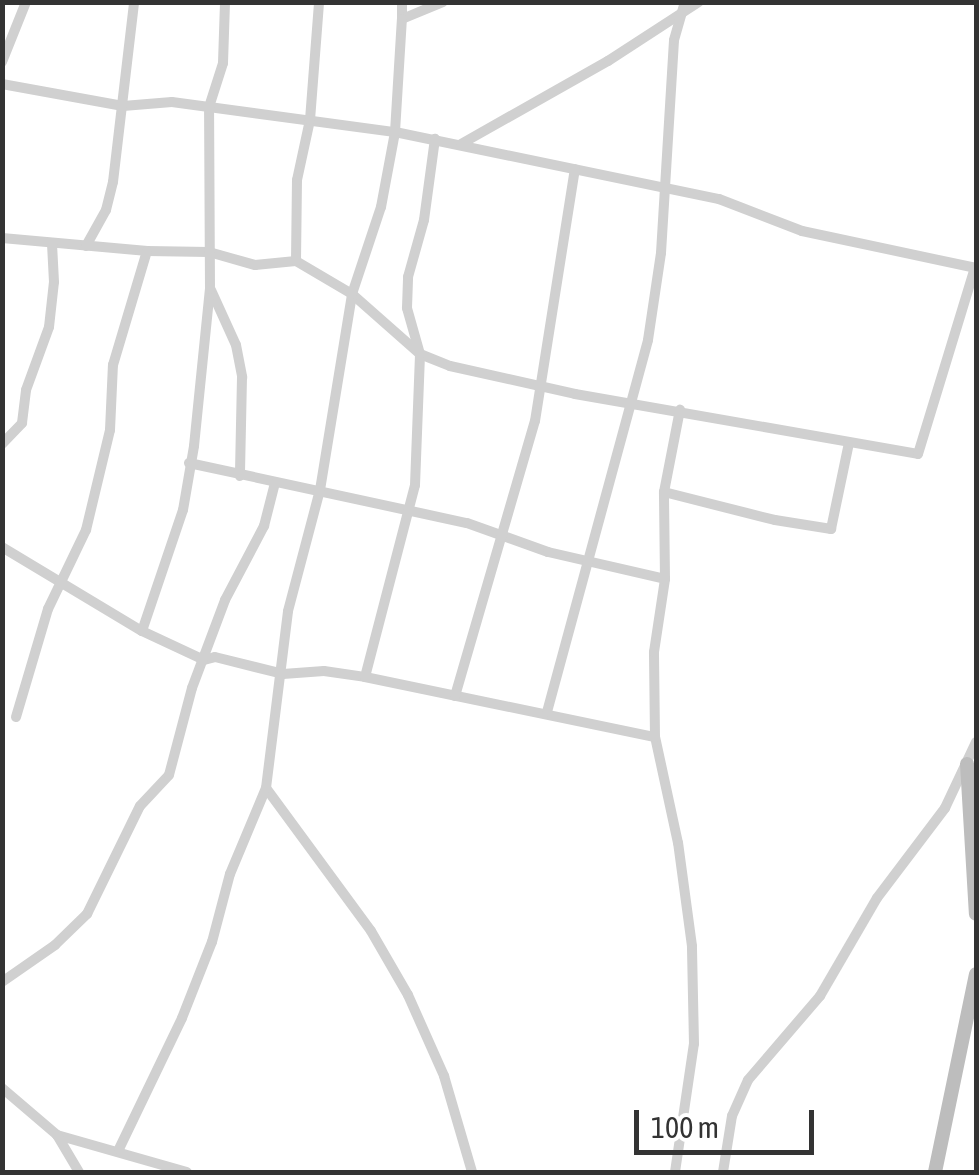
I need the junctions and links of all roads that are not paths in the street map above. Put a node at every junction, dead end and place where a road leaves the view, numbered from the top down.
1 (26, 2) edge
2 (134, 2) edge
3 (225, 2) edge
4 (320, 2) edge
5 (402, 2) edge
6 (443, 2) edge
7 (700, 2) edge
8 (684, 7) edge
9 (402, 19) junction
10 (2, 62) edge
11 (2, 84) edge
12 (123, 106) junction
13 (210, 107) junction
14 (310, 120) junction
15 (395, 132) junction
16 (435, 139) junction
17 (460, 145) junction
18 (575, 170) junction
19 (664, 188) junction
20 (2, 238) edge
21 (52, 243) junction
22 (86, 246) junction
23 (147, 252) junction
24 (209, 252) junction
25 (296, 262) junction
26 (976, 268) edge
27 (210, 288) junction
28 (352, 294) junction
29 (420, 354) junction
30 (541, 385) junction
31 (630, 404) junction
32 (680, 410) junction
33 (849, 443) junction
34 (2, 444) edge
35 (189, 463) junction
36 (240, 476) junction
37 (275, 483) junction
38 (320, 490) junction
39 (664, 492) junction
40 (410, 510) junction
41 (501, 535) junction
42 (2, 547) edge
43 (590, 560) junction
44 (665, 579) junction
45 (63, 582) junction
46 (142, 631) junction
47 (204, 660) junction
48 (283, 674) junction
49 (365, 677) junction
50 (455, 696) junction
51 (547, 712) junction
52 (16, 717) dead end
53 (655, 737) junction
54 (976, 742) edge
55 (967, 764) junction
56 (266, 788) junction
57 (976, 914) edge
58 (976, 974) edge
59 (2, 982) edge
60 (2, 1088) edge
61 (57, 1136) junction
62 (119, 1150) junction
63 (79, 1172) edge
64 (187, 1172) edge
65 (472, 1172) edge
66 (675, 1172) edge
67 (723, 1172) edge
68 (935, 1172) edge

1 - 10 street
2 - 12 street
3 - 13 street
4 - 14 street
5 - 9 street
6 - 9 street
7 - 8 street
8 - 17 street
8 - 19 street
9 - 15 street
11 - 12 street
12 - 13 street
12 - 22 street
13 - 14 street
13 - 24 street
14 - 15 street
14 - 25 street
15 - 16 street
15 - 28 street
16 - 17 street
16 - 29 street
17 - 18 street
18 - 19 street
18 - 30 street
19 - 26 street
19 - 31 street
20 - 21 street
21 - 22 street
21 - 34 street
22 - 23 street
23 - 24 street
23 - 45 street
24 - 25 street
24 - 27 street
25 - 28 street
26 - 33 street
27 - 35 street
27 - 36 street
28 - 29 street
28 - 38 street
29 - 30 street
29 - 40 street
30 - 31 street
30 - 41 street
31 - 32 street
31 - 43 street
32 - 33 street
32 - 39 street
33 - 39 street
35 - 36 street
35 - 46 street
36 - 37 street
37 - 38 street
37 - 47 street
38 - 40 street
38 - 48 street
39 - 44 street
40 - 41 street
40 - 49 street
41 - 43 street
41 - 50 street
42 - 45 street
43 - 44 street
43 - 51 street
44 - 53 street
45 - 46 street
45 - 52 street
46 - 47 street
47 - 48 street
47 - 59 street
48 - 49 street
48 - 56 street
49 - 50 street
50 - 51 street
51 - 53 street
53 - 66 street
54 - 55 street
55 - 57 street
55 - 67 street
56 - 62 street
56 - 65 street
58 - 68 street
60 - 61 street
61 - 62 street
61 - 63 street
62 - 64 street

